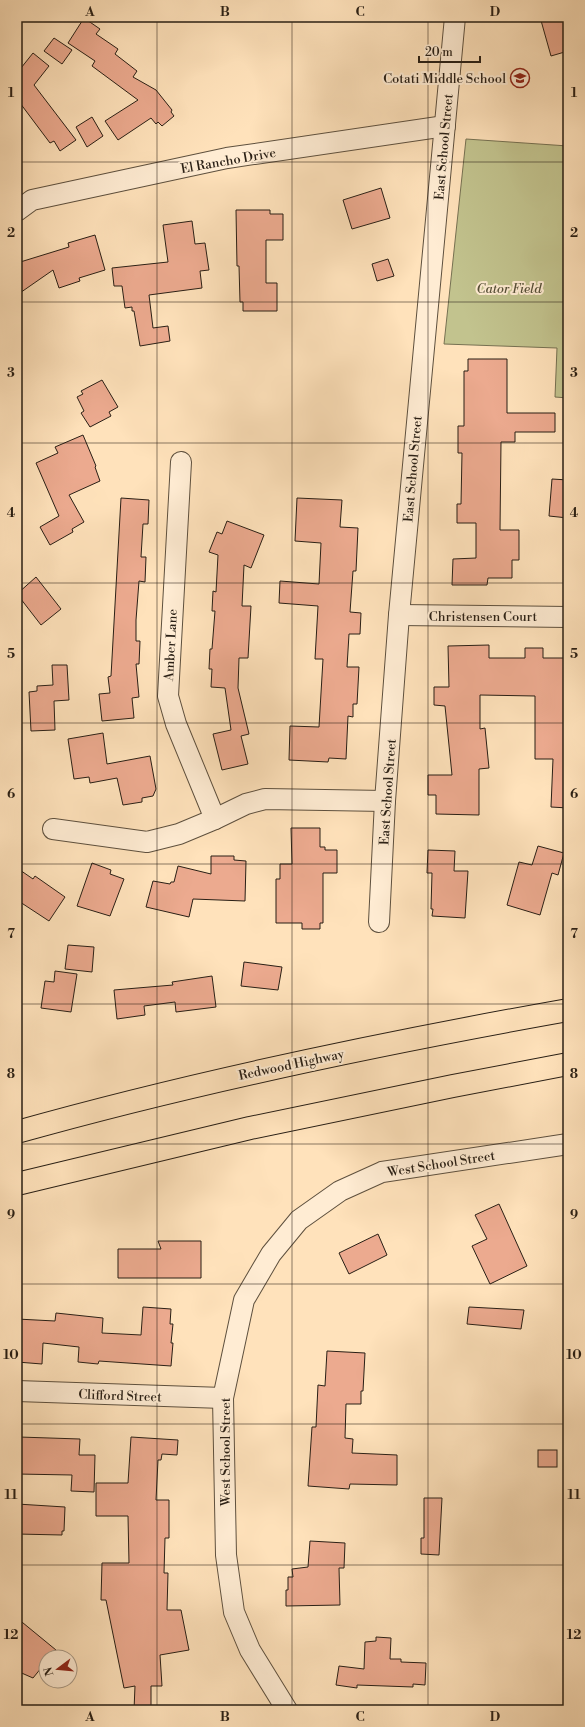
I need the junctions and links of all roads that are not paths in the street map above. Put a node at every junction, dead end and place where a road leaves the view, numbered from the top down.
1 (455, 17) edge
2 (445, 126) junction
3 (17, 211) edge
4 (181, 462) dead end
5 (399, 615) junction
6 (568, 616) edge
7 (385, 801) junction
8 (215, 819) junction
9 (53, 829) dead end
10 (379, 922) dead end
11 (568, 1010) edge
12 (568, 1064) edge
13 (17, 1132) edge
14 (568, 1144) edge
15 (17, 1184) edge
16 (17, 1391) edge
17 (223, 1398) junction
18 (287, 1710) edge

1 - 2 street, East School Street
2 - 3 street, El Rancho Drive
2 - 5 street, East School Street
4 - 8 street, Amber Lane
5 - 6 street, Christensen Court
5 - 7 street, East School Street
7 - 8 street
7 - 10 street, East School Street
8 - 9 street
11 - 13 highway, Redwood Highway
12 - 15 highway
14 - 17 street, West School Street
16 - 17 street, Clifford Street
17 - 18 street, West School Street

